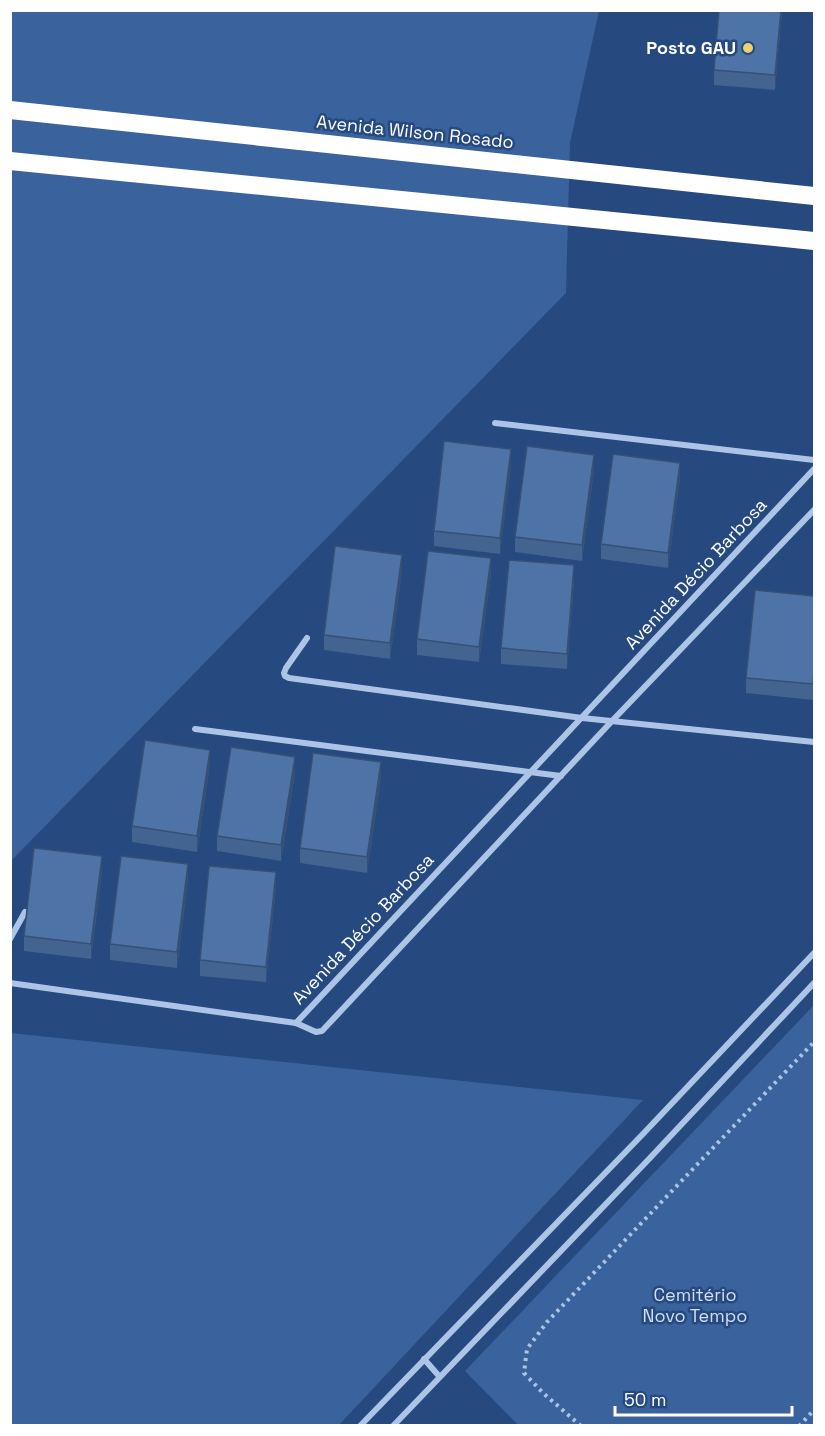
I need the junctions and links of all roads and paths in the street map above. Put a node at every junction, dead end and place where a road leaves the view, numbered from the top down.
1 (10, 110) edge
2 (10, 161) edge
3 (814, 196) edge
4 (814, 241) edge
5 (495, 423) dead end
6 (814, 460) edge
7 (814, 469) edge
8 (814, 510) edge
9 (307, 638) dead end
10 (582, 718) junction
11 (612, 721) junction
12 (195, 729) dead end
13 (814, 742) edge
14 (531, 771) junction
15 (561, 776) junction
16 (25, 912) edge
17 (10, 939) edge
18 (814, 953) edge
19 (10, 983) edge
20 (814, 983) edge
21 (296, 1023) junction
22 (814, 1042) edge
23 (424, 1359) junction
24 (439, 1376) junction
25 (814, 1410) edge
26 (360, 1425) edge
27 (393, 1425) edge
28 (581, 1425) edge
29 (799, 1425) edge

1 - 3 highway, Avenida Wilson Rosado
2 - 4 highway
5 - 6 street
7 - 10 street, Avenida Décio Barbosa
8 - 11 street, Avenida Décio Barbosa
9 - 10 street
10 - 11 street
10 - 14 street, Avenida Décio Barbosa
11 - 13 street
11 - 15 street, Avenida Décio Barbosa
12 - 14 street
14 - 15 street
14 - 21 street, Avenida Décio Barbosa
15 - 21 street, Avenida Décio Barbosa
16 - 17 street
18 - 23 street
19 - 21 street
20 - 24 street
22 - 28 path
23 - 24 street
23 - 26 street
24 - 27 street
25 - 29 path

